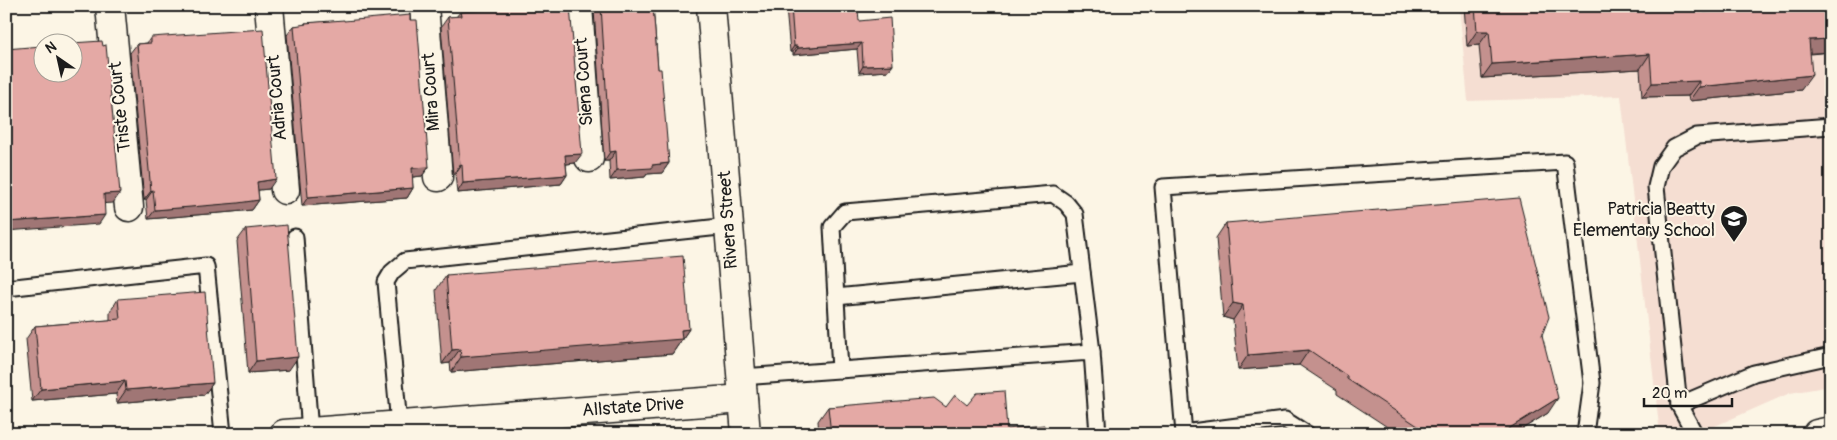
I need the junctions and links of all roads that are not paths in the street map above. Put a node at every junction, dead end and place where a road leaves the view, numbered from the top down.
1 (110, 6) edge
2 (269, 6) edge
3 (424, 6) edge
4 (578, 6) edge
5 (711, 6) edge
6 (1831, 126) edge
7 (589, 158) dead end
8 (438, 177) dead end
9 (285, 190) dead end
10 (130, 207) dead end
11 (729, 226) junction
12 (295, 237) dead end
13 (1082, 273) junction
14 (6, 288) edge
15 (836, 297) junction
16 (1092, 352) junction
17 (1831, 356) edge
18 (840, 370) junction
19 (742, 388) junction
20 (1679, 405) junction
21 (400, 425) junction
22 (440, 428) edge
23 (1831, 431) edge
24 (297, 433) edge
25 (1184, 433) edge
26 (223, 434) edge
27 (746, 434) edge
28 (1098, 434) edge
29 (1307, 434) edge
30 (1585, 434) edge
31 (1695, 434) edge
32 (1816, 434) edge

1 - 10 street, Triste Court
2 - 9 street, Adria Court
3 - 8 street, Mira Court
4 - 7 street, Siena Court
5 - 11 street, Rivera Street
6 - 20 lane
11 - 19 street, Rivera Street
11 - 21 lane
12 - 24 lane
13 - 15 lane
13 - 15 lane
13 - 16 lane
14 - 26 lane
15 - 18 lane
16 - 18 lane
16 - 28 lane
17 - 20 lane
18 - 19 lane
19 - 22 street, Allstate Drive
19 - 27 street, Rivera Street
20 - 31 lane
21 - 22 street, Allstate Drive
21 - 24 street, Allstate Drive
23 - 32 street
25 - 29 lane
25 - 30 lane

